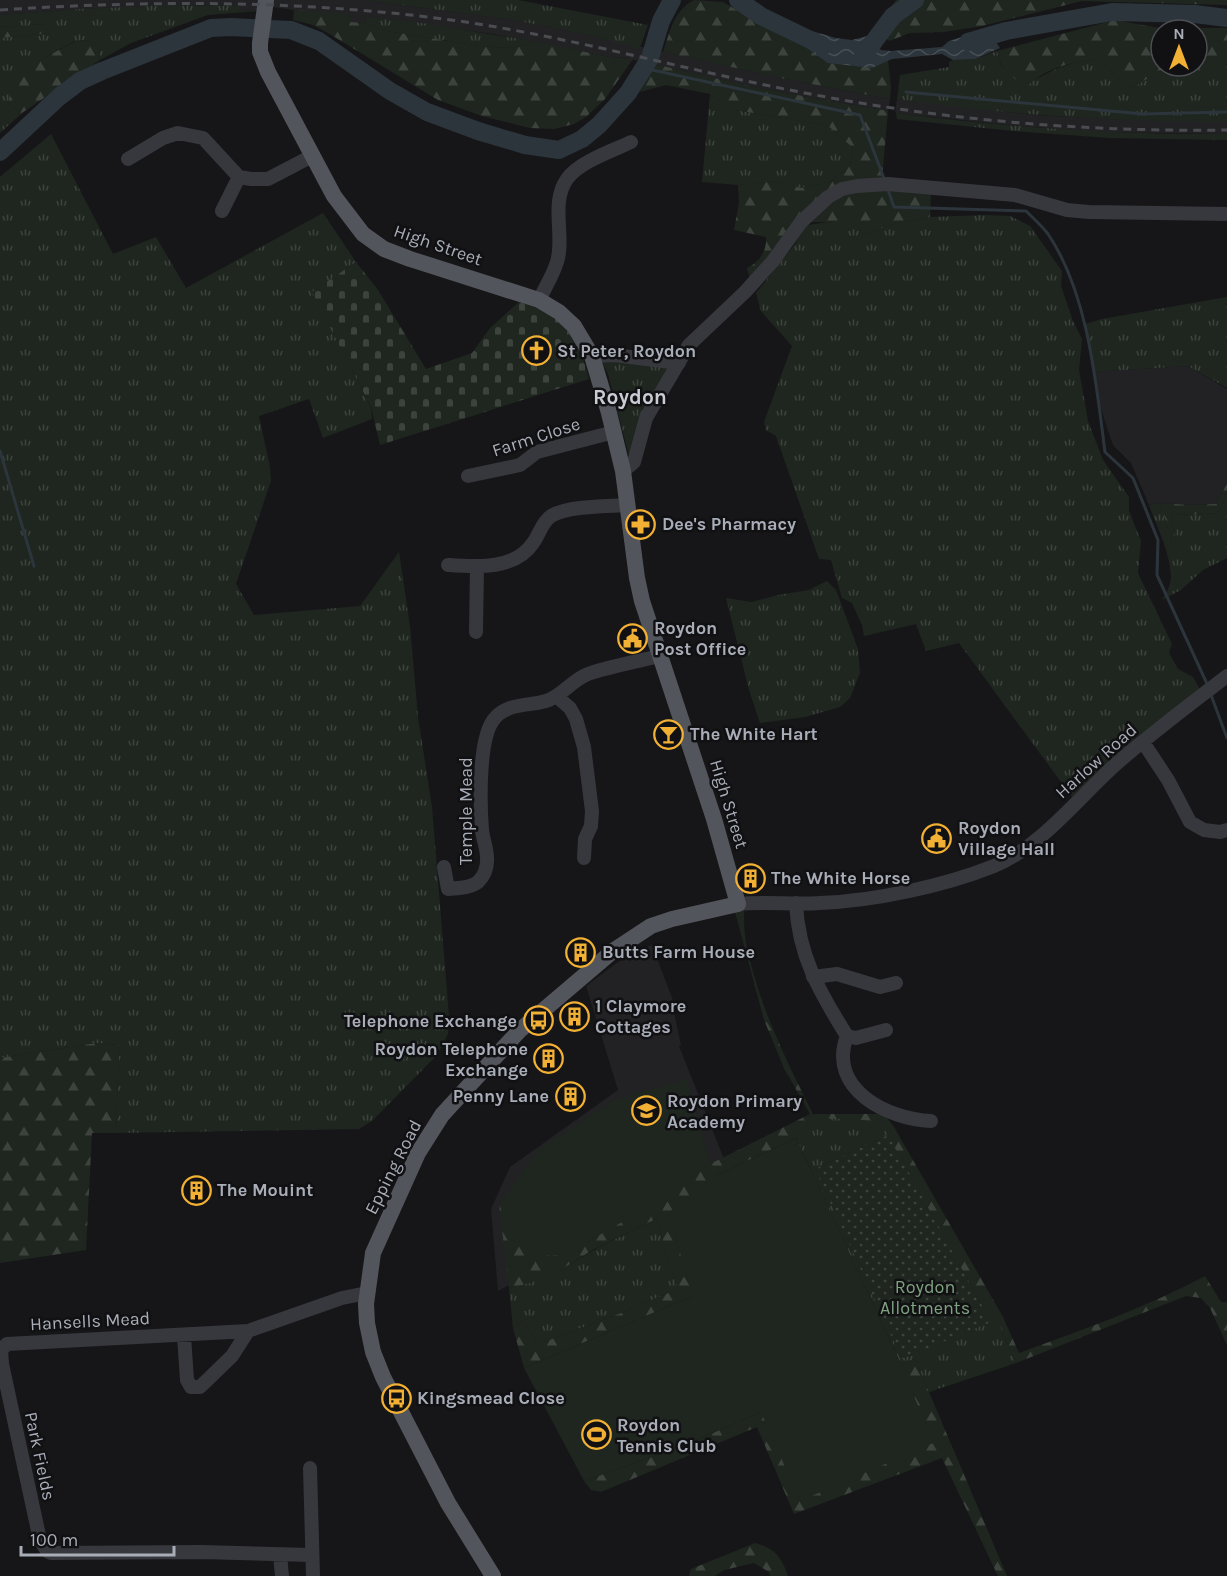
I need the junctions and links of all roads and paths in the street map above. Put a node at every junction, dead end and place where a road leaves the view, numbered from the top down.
1 (265, 7) edge
2 (631, 142) dead end
3 (312, 156) junction
4 (128, 159) dead end
5 (239, 177) junction
6 (222, 211) dead end
7 (1227, 213) edge
8 (539, 300) junction
9 (591, 356) junction
10 (679, 363) junction
11 (614, 432) junction
12 (623, 471) junction
13 (468, 476) dead end
14 (628, 505) junction
15 (448, 565) dead end
16 (477, 567) junction
17 (476, 632) dead end
18 (659, 656) junction
19 (1227, 676) edge
20 (556, 696) junction
21 (1143, 742) junction
22 (1227, 830) edge
23 (584, 858) dead end
24 (444, 867) dead end
25 (796, 903) junction
26 (738, 904) junction
27 (813, 977) junction
28 (896, 983) dead end
29 (886, 1030) dead end
30 (847, 1036) junction
31 (931, 1121) dead end
32 (367, 1293) junction
33 (248, 1332) junction
34 (184, 1336) junction
35 (1, 1350) edge
36 (310, 1468) dead end
37 (280, 1555) junction
38 (311, 1555) junction
39 (282, 1576) edge
40 (313, 1576) edge
41 (493, 1576) edge

1 - 3 main road, High Street
2 - 8 street
3 - 5 street
3 - 8 main road, High Street
4 - 5 street
5 - 6 street
7 - 10 street
8 - 9 main road, High Street
9 - 10 street
9 - 11 main road, High Street
10 - 12 street
11 - 12 main road, High Street
11 - 13 street, Farm Close
12 - 14 main road, High Street
14 - 16 street
14 - 18 main road, High Street
15 - 16 street
16 - 17 street
18 - 20 street, Temple Mead
18 - 26 main road, High Street
19 - 21 street, Harlow Road
20 - 23 street
20 - 24 street, Temple Mead
21 - 22 street
21 - 25 street, Harlow Road
25 - 26 street, Harlow Road
25 - 27 street
26 - 32 main road, Epping Road
27 - 28 street
27 - 30 street
29 - 30 street
30 - 31 street
32 - 33 street, Hansells Mead
32 - 41 main road, Epping Road
33 - 34 street, Hansells Mead
33 - 34 street
34 - 35 street, Hansells Mead
35 - 37 street, Park Fields
36 - 38 street
37 - 38 street, Park Fields
37 - 39 street
38 - 40 street

